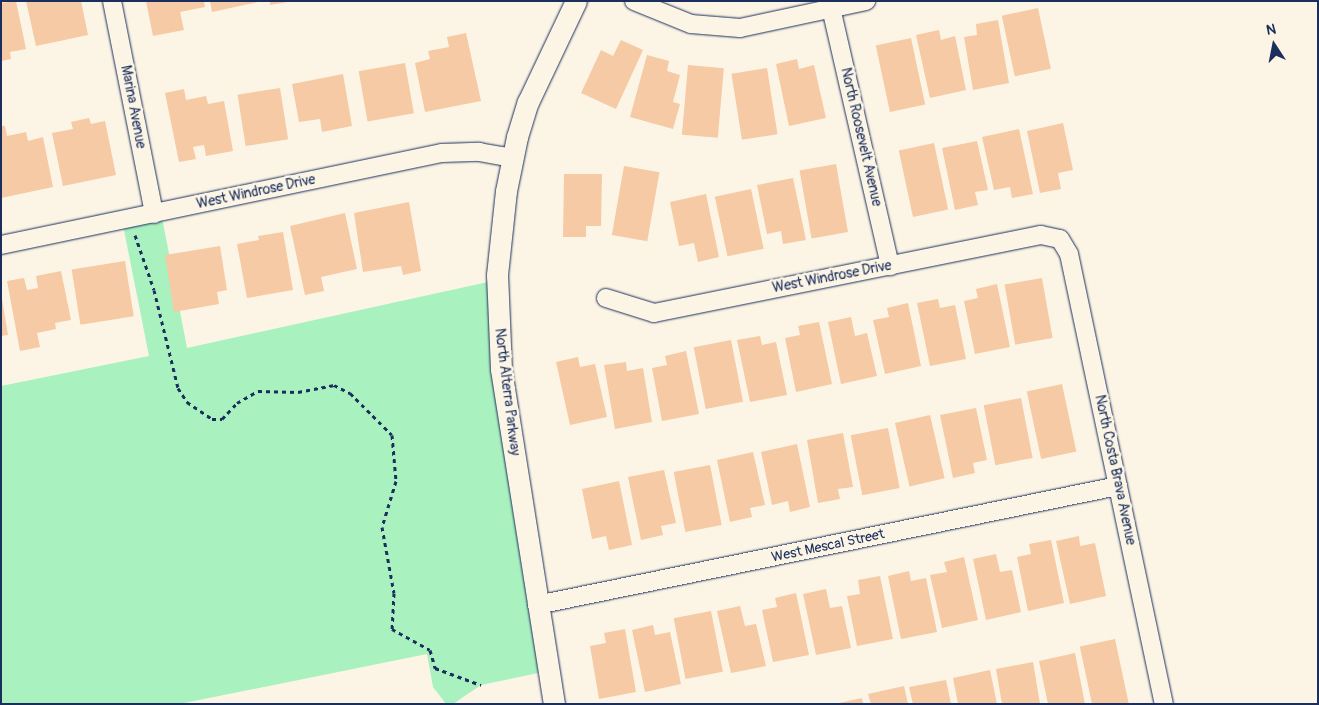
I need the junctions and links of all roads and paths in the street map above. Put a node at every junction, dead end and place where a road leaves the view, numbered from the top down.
1 (112, 1) edge
2 (576, 1) edge
3 (634, 1) edge
4 (866, 1) edge
5 (832, 8) junction
6 (513, 158) junction
7 (154, 214) junction
8 (137, 217) junction
9 (1060, 239) joint
10 (1, 245) edge
11 (890, 266) junction
12 (606, 298) dead end
13 (1118, 486) junction
14 (538, 605) junction
15 (481, 685) dead end
16 (554, 704) edge
17 (1164, 704) edge

1 - 7 street, Marina Avenue
2 - 6 street, North Alterra Parkway
3 - 5 street
4 - 5 street
5 - 11 street, North Roosevelt Avenue
6 - 7 street, West Windrose Drive
6 - 14 street, North Alterra Parkway
7 - 8 street, West Windrose Drive
8 - 10 street, West Windrose Drive
8 - 15 path
9 - 11 street, West Windrose Drive
9 - 13 street, North Costa Brava Avenue
11 - 12 street, West Windrose Drive
13 - 14 street, West Mescal Street
13 - 17 street, North Costa Brava Avenue
14 - 16 street, North Alterra Parkway

